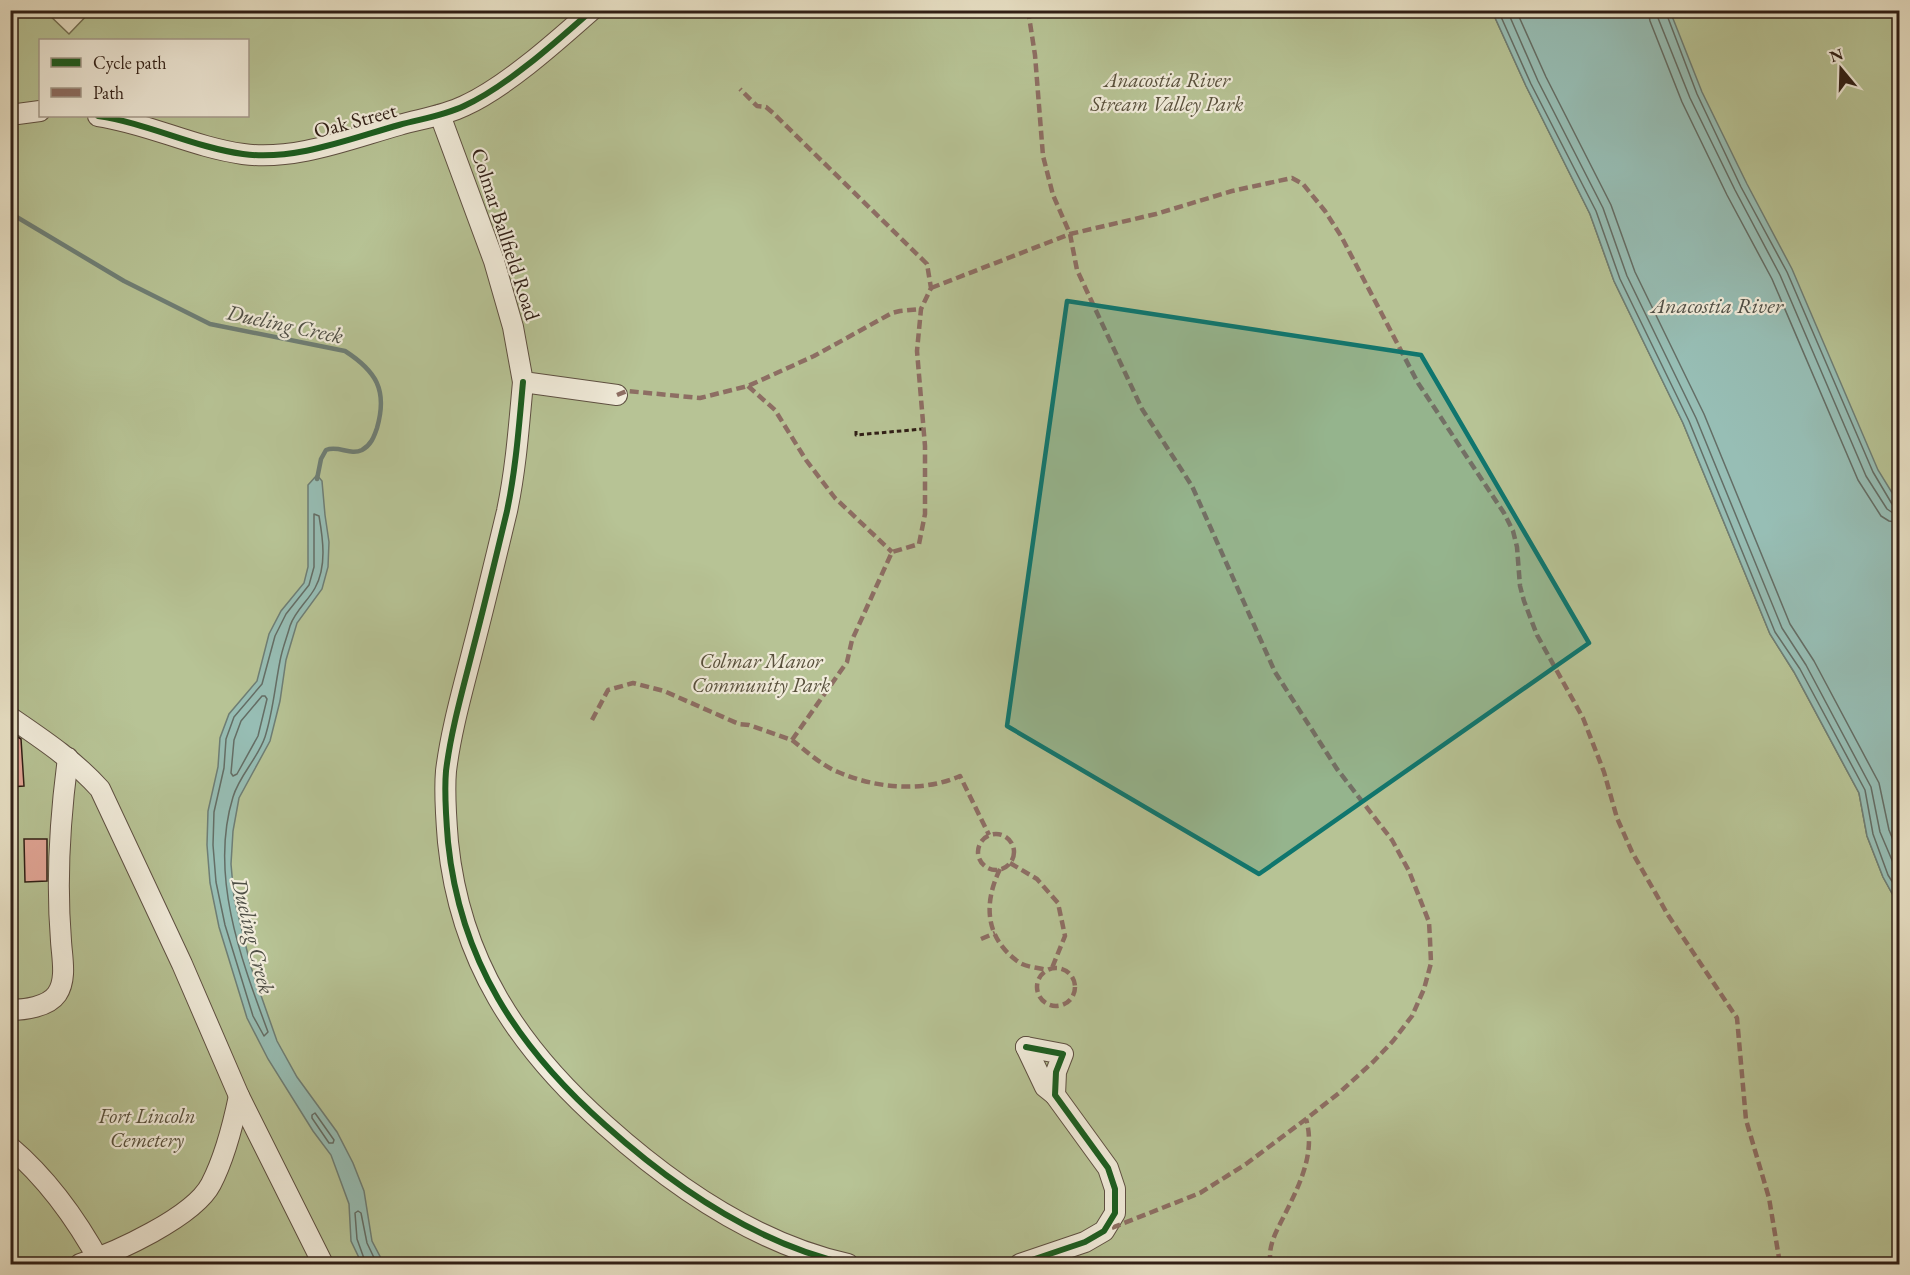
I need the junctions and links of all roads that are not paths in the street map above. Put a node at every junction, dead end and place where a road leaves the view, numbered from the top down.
1 (592, 10) edge
2 (39, 111) edge
3 (10, 115) edge
4 (440, 115) junction
5 (104, 117) edge
6 (523, 382) junction
7 (617, 395) dead end
8 (10, 717) edge
9 (68, 758) junction
10 (10, 1010) edge
11 (1055, 1095) dead end
12 (239, 1096) junction
13 (10, 1147) edge
14 (93, 1262) edge
15 (323, 1264) edge
16 (848, 1264) edge
17 (1020, 1264) edge

1 - 4 street, Oak Street
2 - 3 street
4 - 5 street, Oak Street
4 - 6 street, Colmar Ballfield Road
6 - 7 street
6 - 16 street, Colmar Ballfield Road
8 - 9 street
9 - 10 street
9 - 12 street
11 - 17 street
12 - 14 street
12 - 15 street
13 - 14 street

